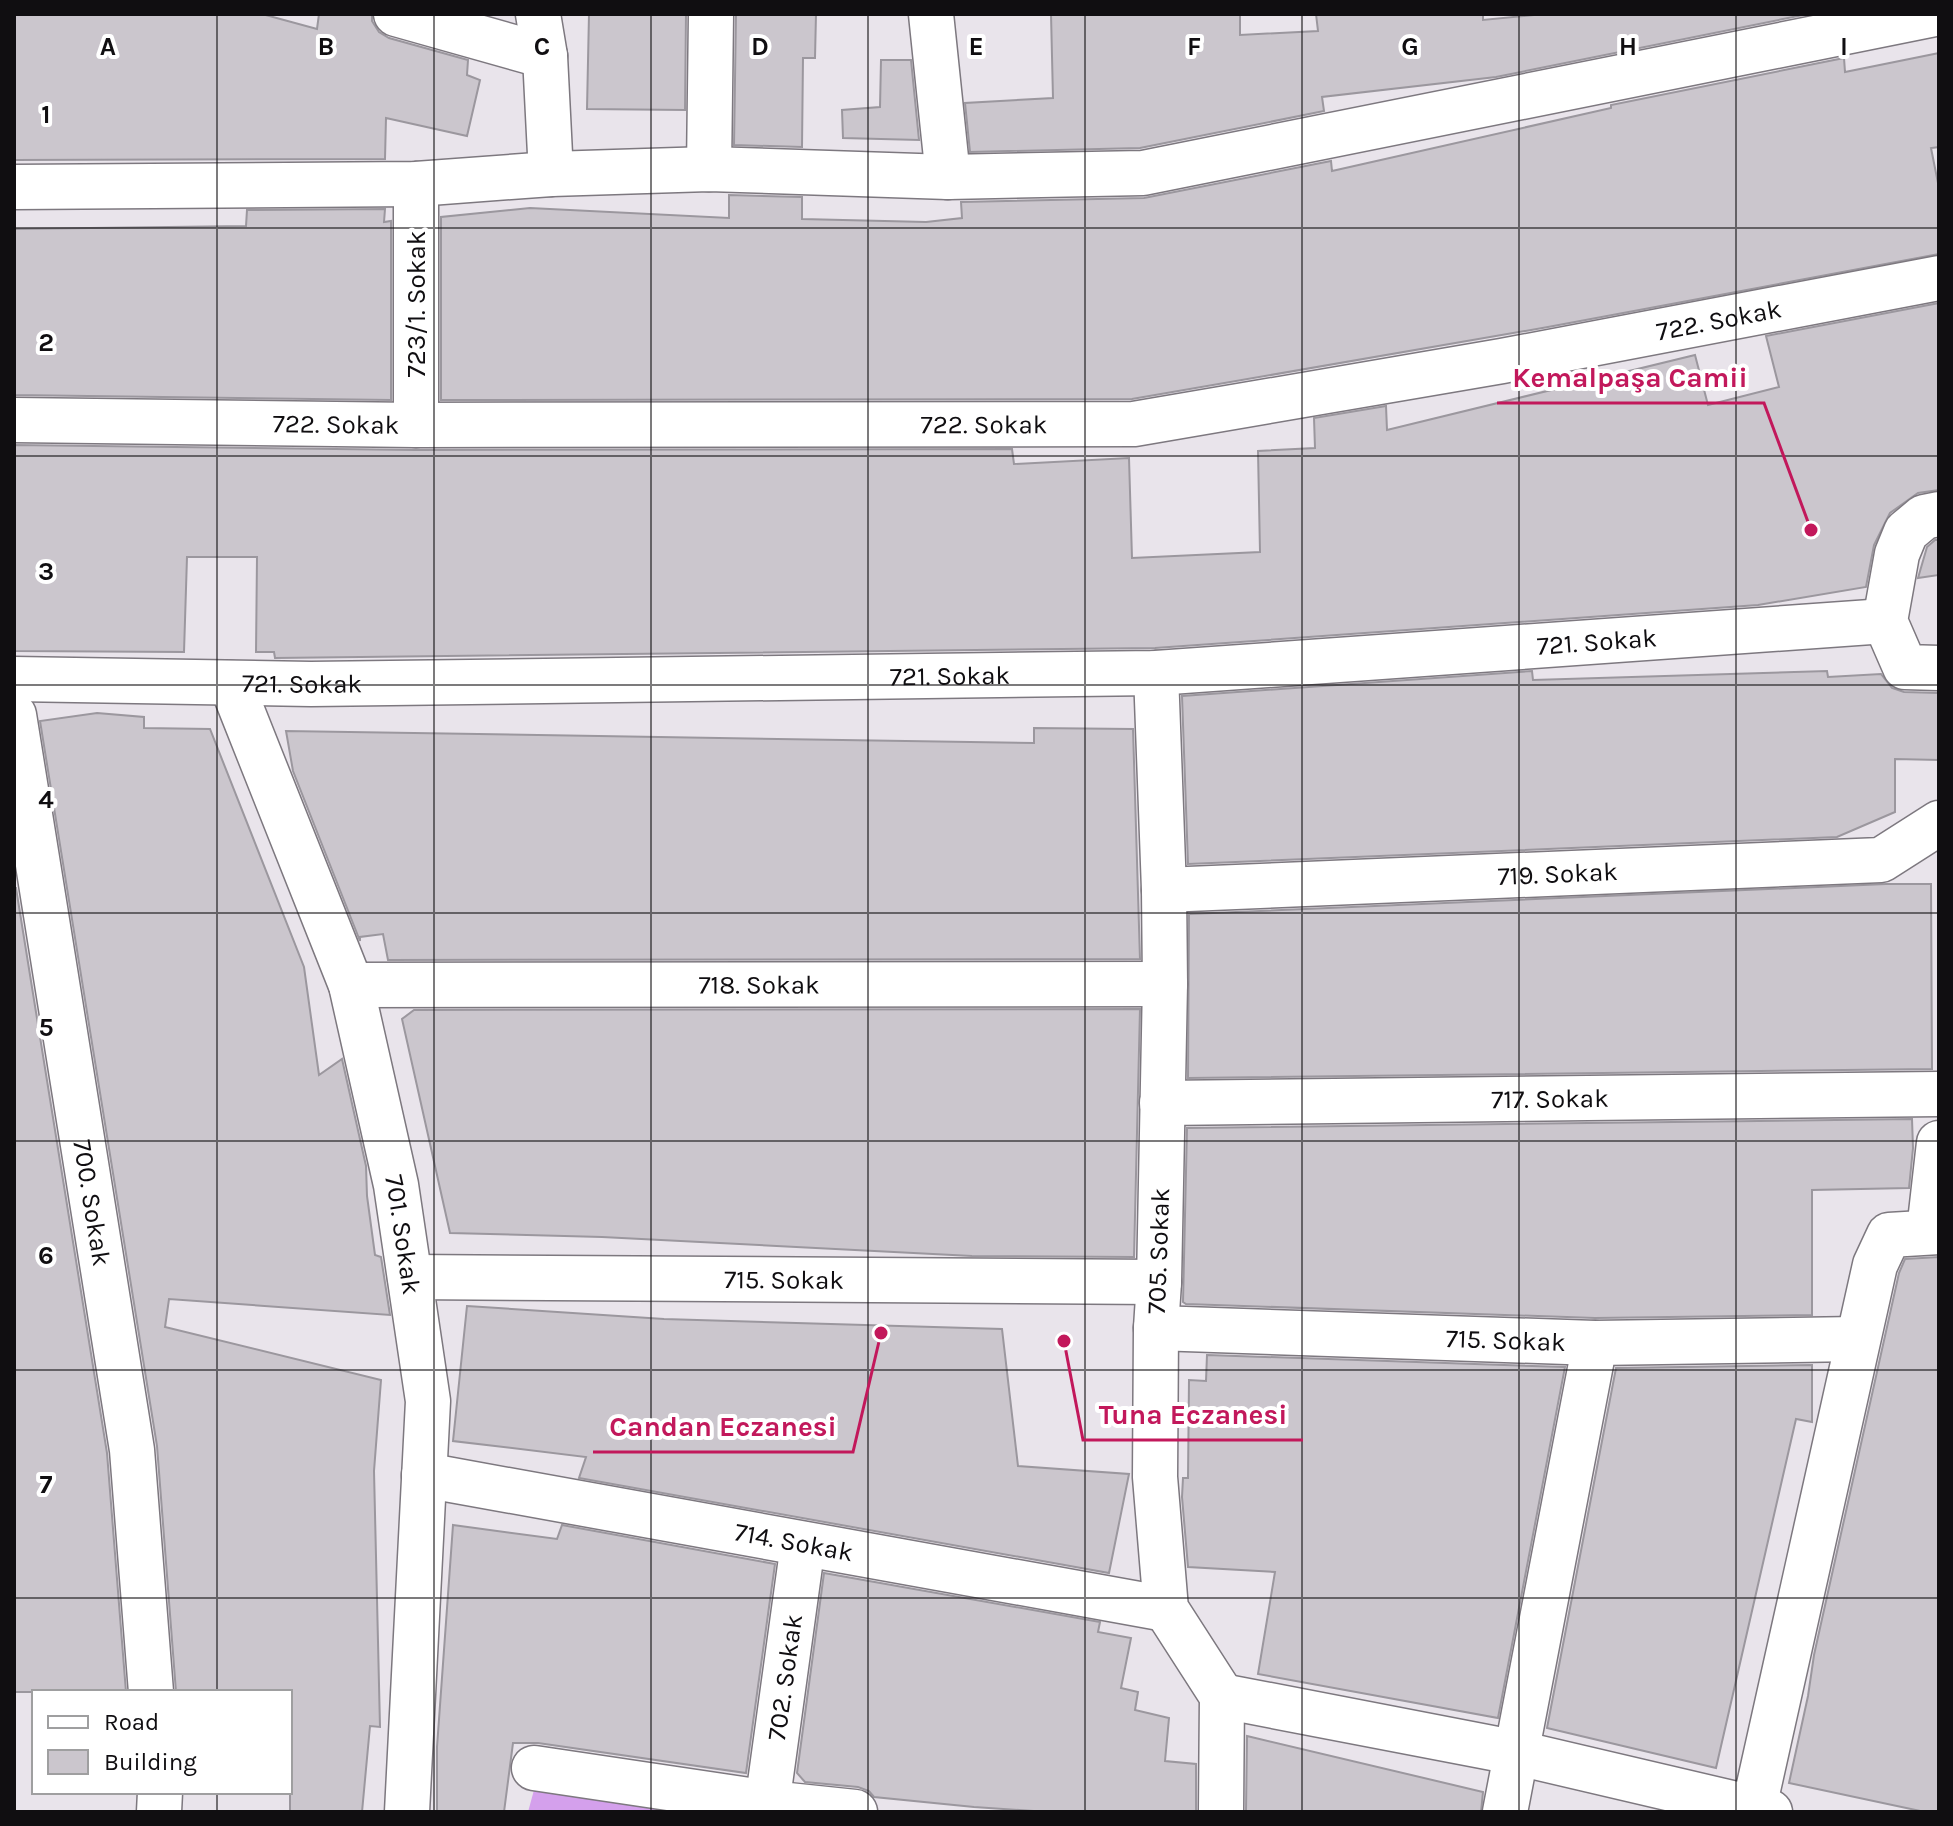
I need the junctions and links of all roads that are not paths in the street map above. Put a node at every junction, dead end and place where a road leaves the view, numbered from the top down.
1 (396, 14) edge
2 (538, 14) edge
3 (711, 14) edge
4 (931, 14) edge
5 (1935, 14) edge
6 (545, 56) junction
7 (709, 169) junction
8 (551, 174) junction
9 (948, 177) junction
10 (416, 184) junction
11 (14, 187) edge
12 (1939, 278) edge
13 (14, 420) edge
14 (416, 425) junction
15 (1939, 514) edge
16 (1885, 621) junction
17 (1939, 668) edge
18 (1156, 673) junction
19 (14, 679) edge
20 (231, 683) junction
21 (14, 715) edge
22 (1939, 823) edge
23 (1164, 890) junction
24 (1165, 984) junction
25 (351, 985) junction
26 (1939, 1094) edge
27 (1162, 1103) junction
28 (1939, 1143) edge
29 (1934, 1232) edge
30 (410, 1277) junction
31 (1159, 1282) junction
32 (1156, 1328) junction
33 (1857, 1339) junction
34 (1595, 1343) junction
35 (424, 1475) junction
36 (803, 1544) junction
37 (1166, 1609) junction
38 (151, 1690) edge
39 (1222, 1696) junction
40 (1518, 1753) junction
41 (534, 1768) dead end
42 (768, 1807) edge
43 (1759, 1811) edge
44 (407, 1812) edge
45 (855, 1812) edge
46 (1221, 1812) edge
47 (1505, 1812) edge

1 - 6 street
2 - 6 street
3 - 7 street
4 - 9 street
5 - 9 street
6 - 8 street
7 - 8 street
7 - 9 street
8 - 10 street
10 - 11 street
10 - 14 street, 723/1. Sokak
12 - 14 street, 722. Sokak
13 - 14 street, 722. Sokak
15 - 16 street
16 - 17 street
16 - 18 street, 721. Sokak
18 - 20 street, 721. Sokak
18 - 23 street, 705. Sokak
19 - 20 street, 721. Sokak
20 - 25 street, 701. Sokak
21 - 38 street, 700. Sokak
22 - 23 street, 719. Sokak
23 - 24 street, 705. Sokak
24 - 25 street, 718. Sokak
24 - 27 street, 705. Sokak
25 - 30 street, 701. Sokak
26 - 27 street, 717. Sokak
27 - 31 street, 705. Sokak
28 - 29 street
29 - 33 street
30 - 31 street, 715. Sokak
30 - 35 street, 701. Sokak
31 - 32 street, 705. Sokak
32 - 34 street, 715. Sokak
32 - 37 street, 705. Sokak
33 - 34 street, 715. Sokak
33 - 43 street
34 - 40 street
35 - 36 street, 714. Sokak
35 - 44 street, 701. Sokak
36 - 37 street, 714. Sokak
36 - 42 street, 702. Sokak
37 - 39 street, 705. Sokak
39 - 40 street
39 - 46 street
40 - 43 street
40 - 47 street
41 - 42 street
42 - 45 street

